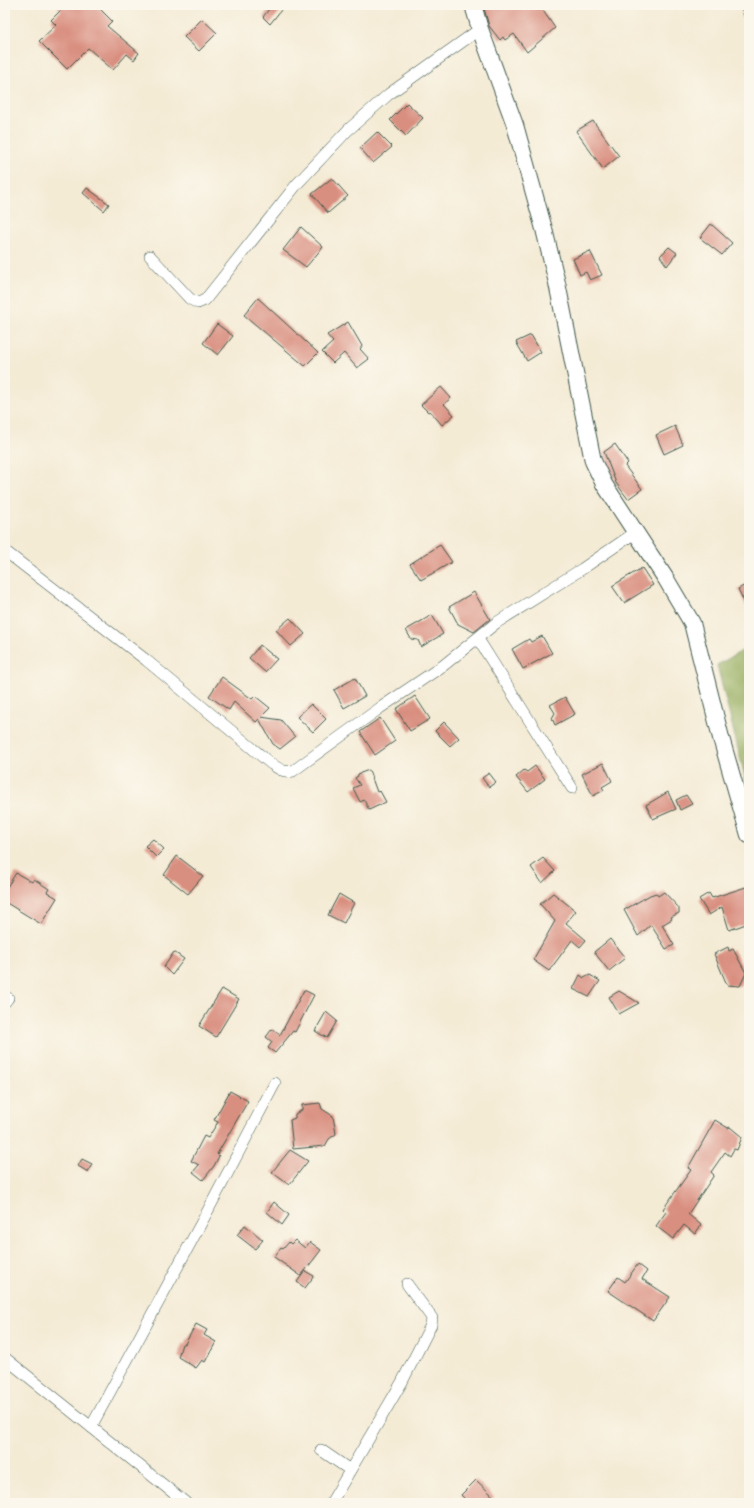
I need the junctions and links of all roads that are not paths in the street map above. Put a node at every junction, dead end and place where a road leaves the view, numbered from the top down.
1 (473, 5) edge
2 (746, 5) edge
3 (749, 14) edge
4 (480, 29) junction
5 (150, 256) dead end
6 (636, 532) junction
7 (5, 551) edge
8 (478, 639) junction
9 (572, 788) dead end
10 (749, 835) edge
11 (275, 1083) dead end
12 (407, 1284) dead end
13 (5, 1358) edge
14 (91, 1427) junction
15 (321, 1450) dead end
16 (350, 1470) junction
17 (186, 1503) edge
18 (331, 1503) edge

1 - 4 main road
2 - 3 street
4 - 5 street
4 - 6 main road
6 - 8 street
6 - 10 main road
7 - 8 street
8 - 9 street
11 - 14 street
12 - 16 street
13 - 14 street
14 - 17 street
15 - 16 street
16 - 18 street

